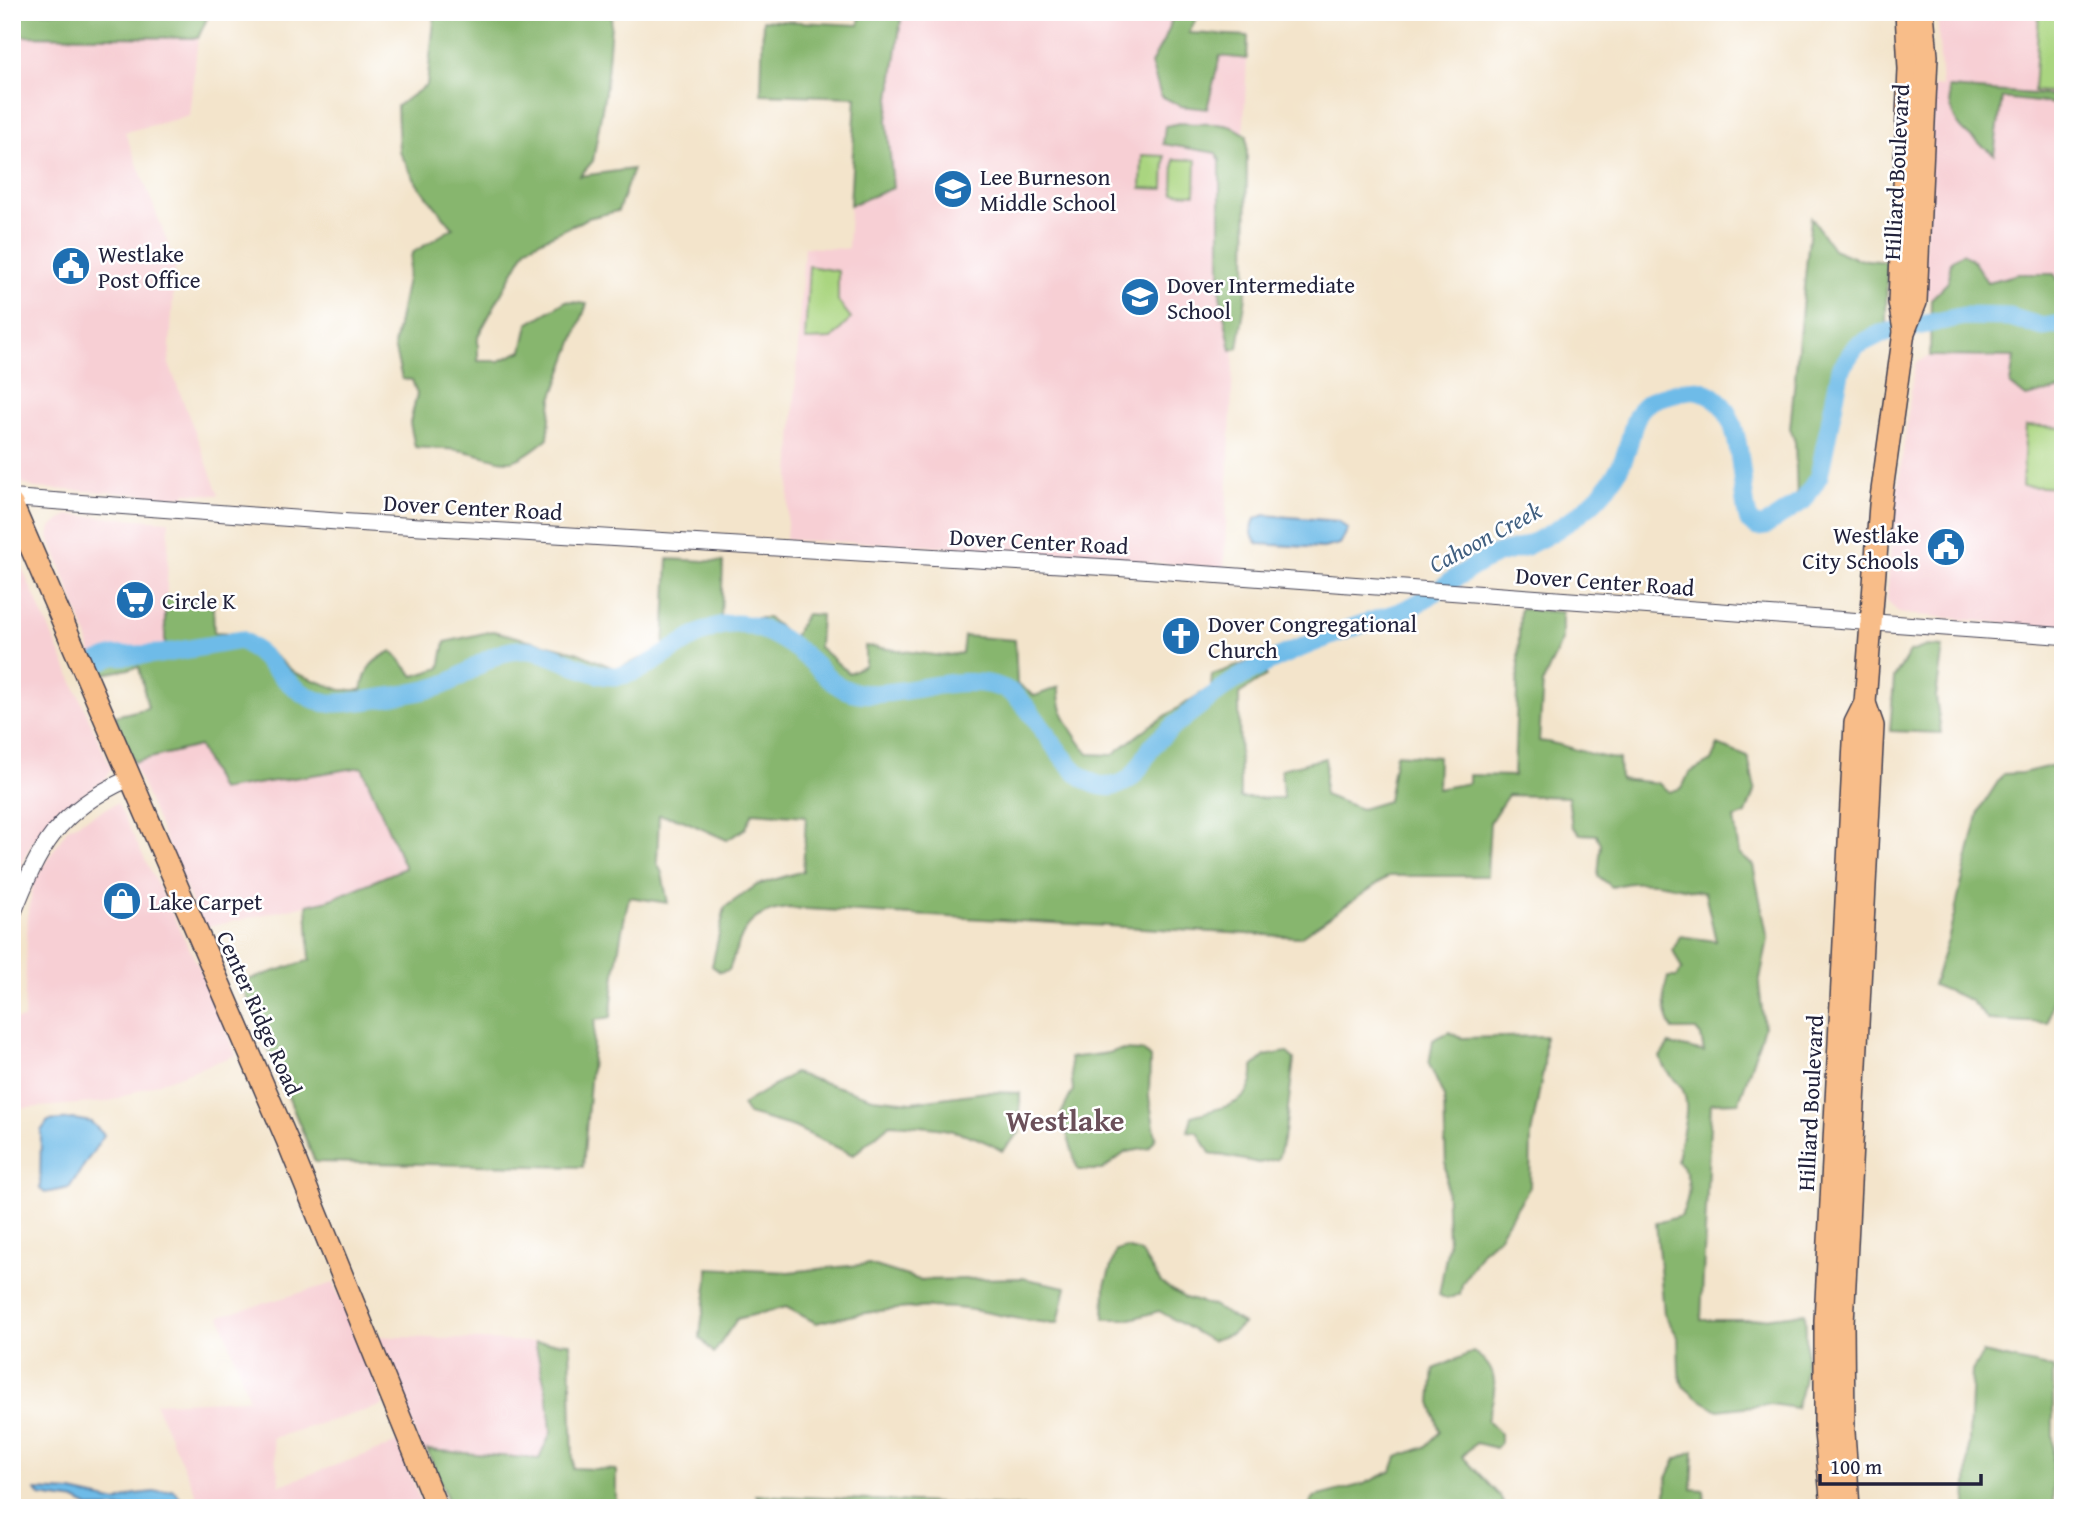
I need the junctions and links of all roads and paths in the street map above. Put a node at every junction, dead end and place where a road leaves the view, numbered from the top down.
1 (1906, 12) edge
2 (1923, 12) edge
3 (1908, 305) junction
4 (12, 498) edge
5 (12, 504) edge
6 (1870, 622) junction
7 (2063, 636) edge
8 (1865, 703) junction
9 (128, 779) junction
10 (12, 916) edge
11 (437, 1508) edge
12 (1832, 1508) edge
13 (1849, 1508) edge

1 - 3 main road, Hilliard Boulevard
2 - 3 main road, Hilliard Boulevard
3 - 6 main road, Hilliard Boulevard
4 - 6 street, Dover Center Road
5 - 9 main road, Center Ridge Road
6 - 7 street, Dover Center Road
6 - 8 main road, Hilliard Boulevard
8 - 12 main road, Hilliard Boulevard
8 - 13 main road, Hilliard Boulevard
9 - 10 street
9 - 11 main road, Center Ridge Road

